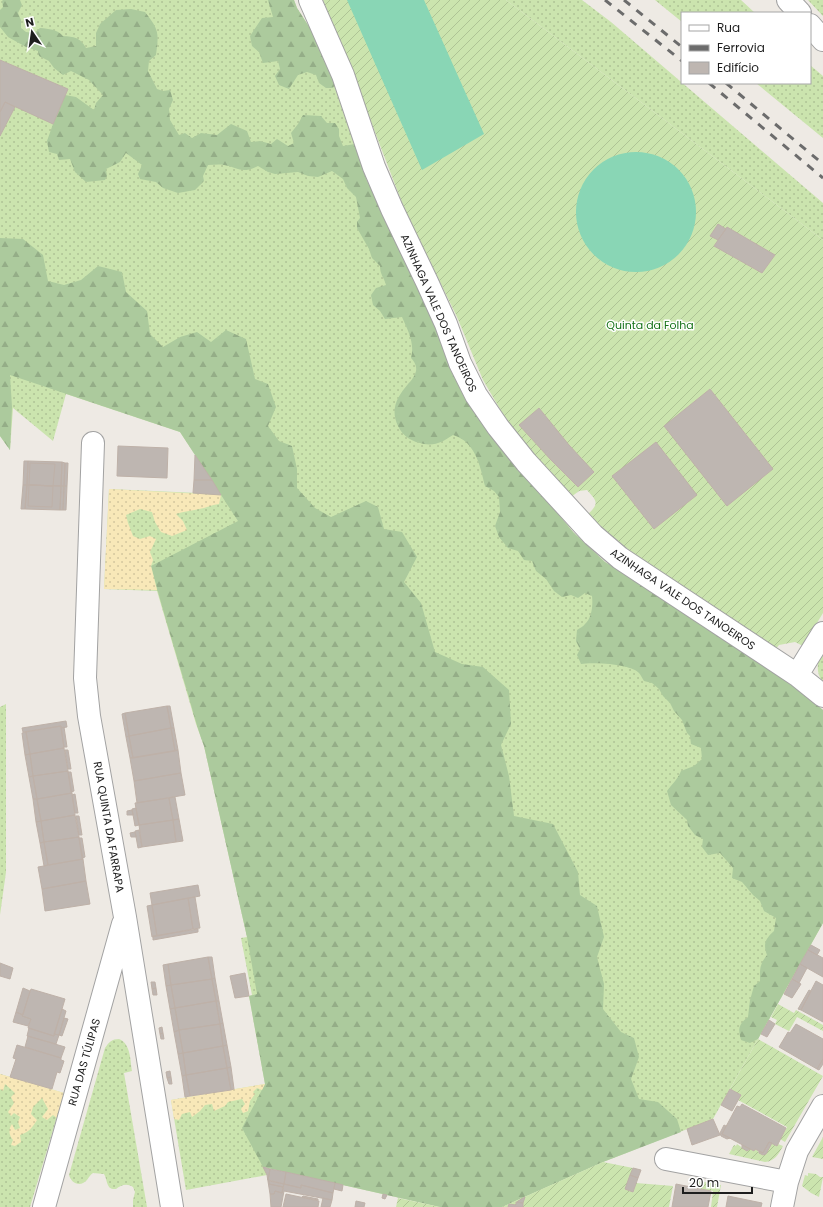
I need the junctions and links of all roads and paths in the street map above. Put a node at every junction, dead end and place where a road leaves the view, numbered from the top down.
1 (310, 0) edge
2 (788, 0) edge
3 (799, 12) edge
4 (811, 26) edge
5 (823, 40) edge
6 (93, 444) dead end
7 (823, 633) edge
8 (797, 675) junction
9 (823, 696) edge
10 (125, 917) junction
11 (823, 1106) edge
12 (666, 1159) dead end
13 (787, 1182) junction
14 (44, 1207) edge
15 (172, 1207) edge
16 (782, 1207) edge

1 - 8 street, AZINHAGA VALE DOS TANOEIROS
2 - 3 street
4 - 5 street
6 - 10 street, RUA QUINTA DA FARRAPA
7 - 8 street
8 - 9 street, AZINHAGA VALE DOS TANOEIROS
10 - 14 street, RUA DAS TÚLIPAS
10 - 15 street, RUA QUINTA DA FARRAPA
11 - 13 street
12 - 13 street
13 - 16 street

